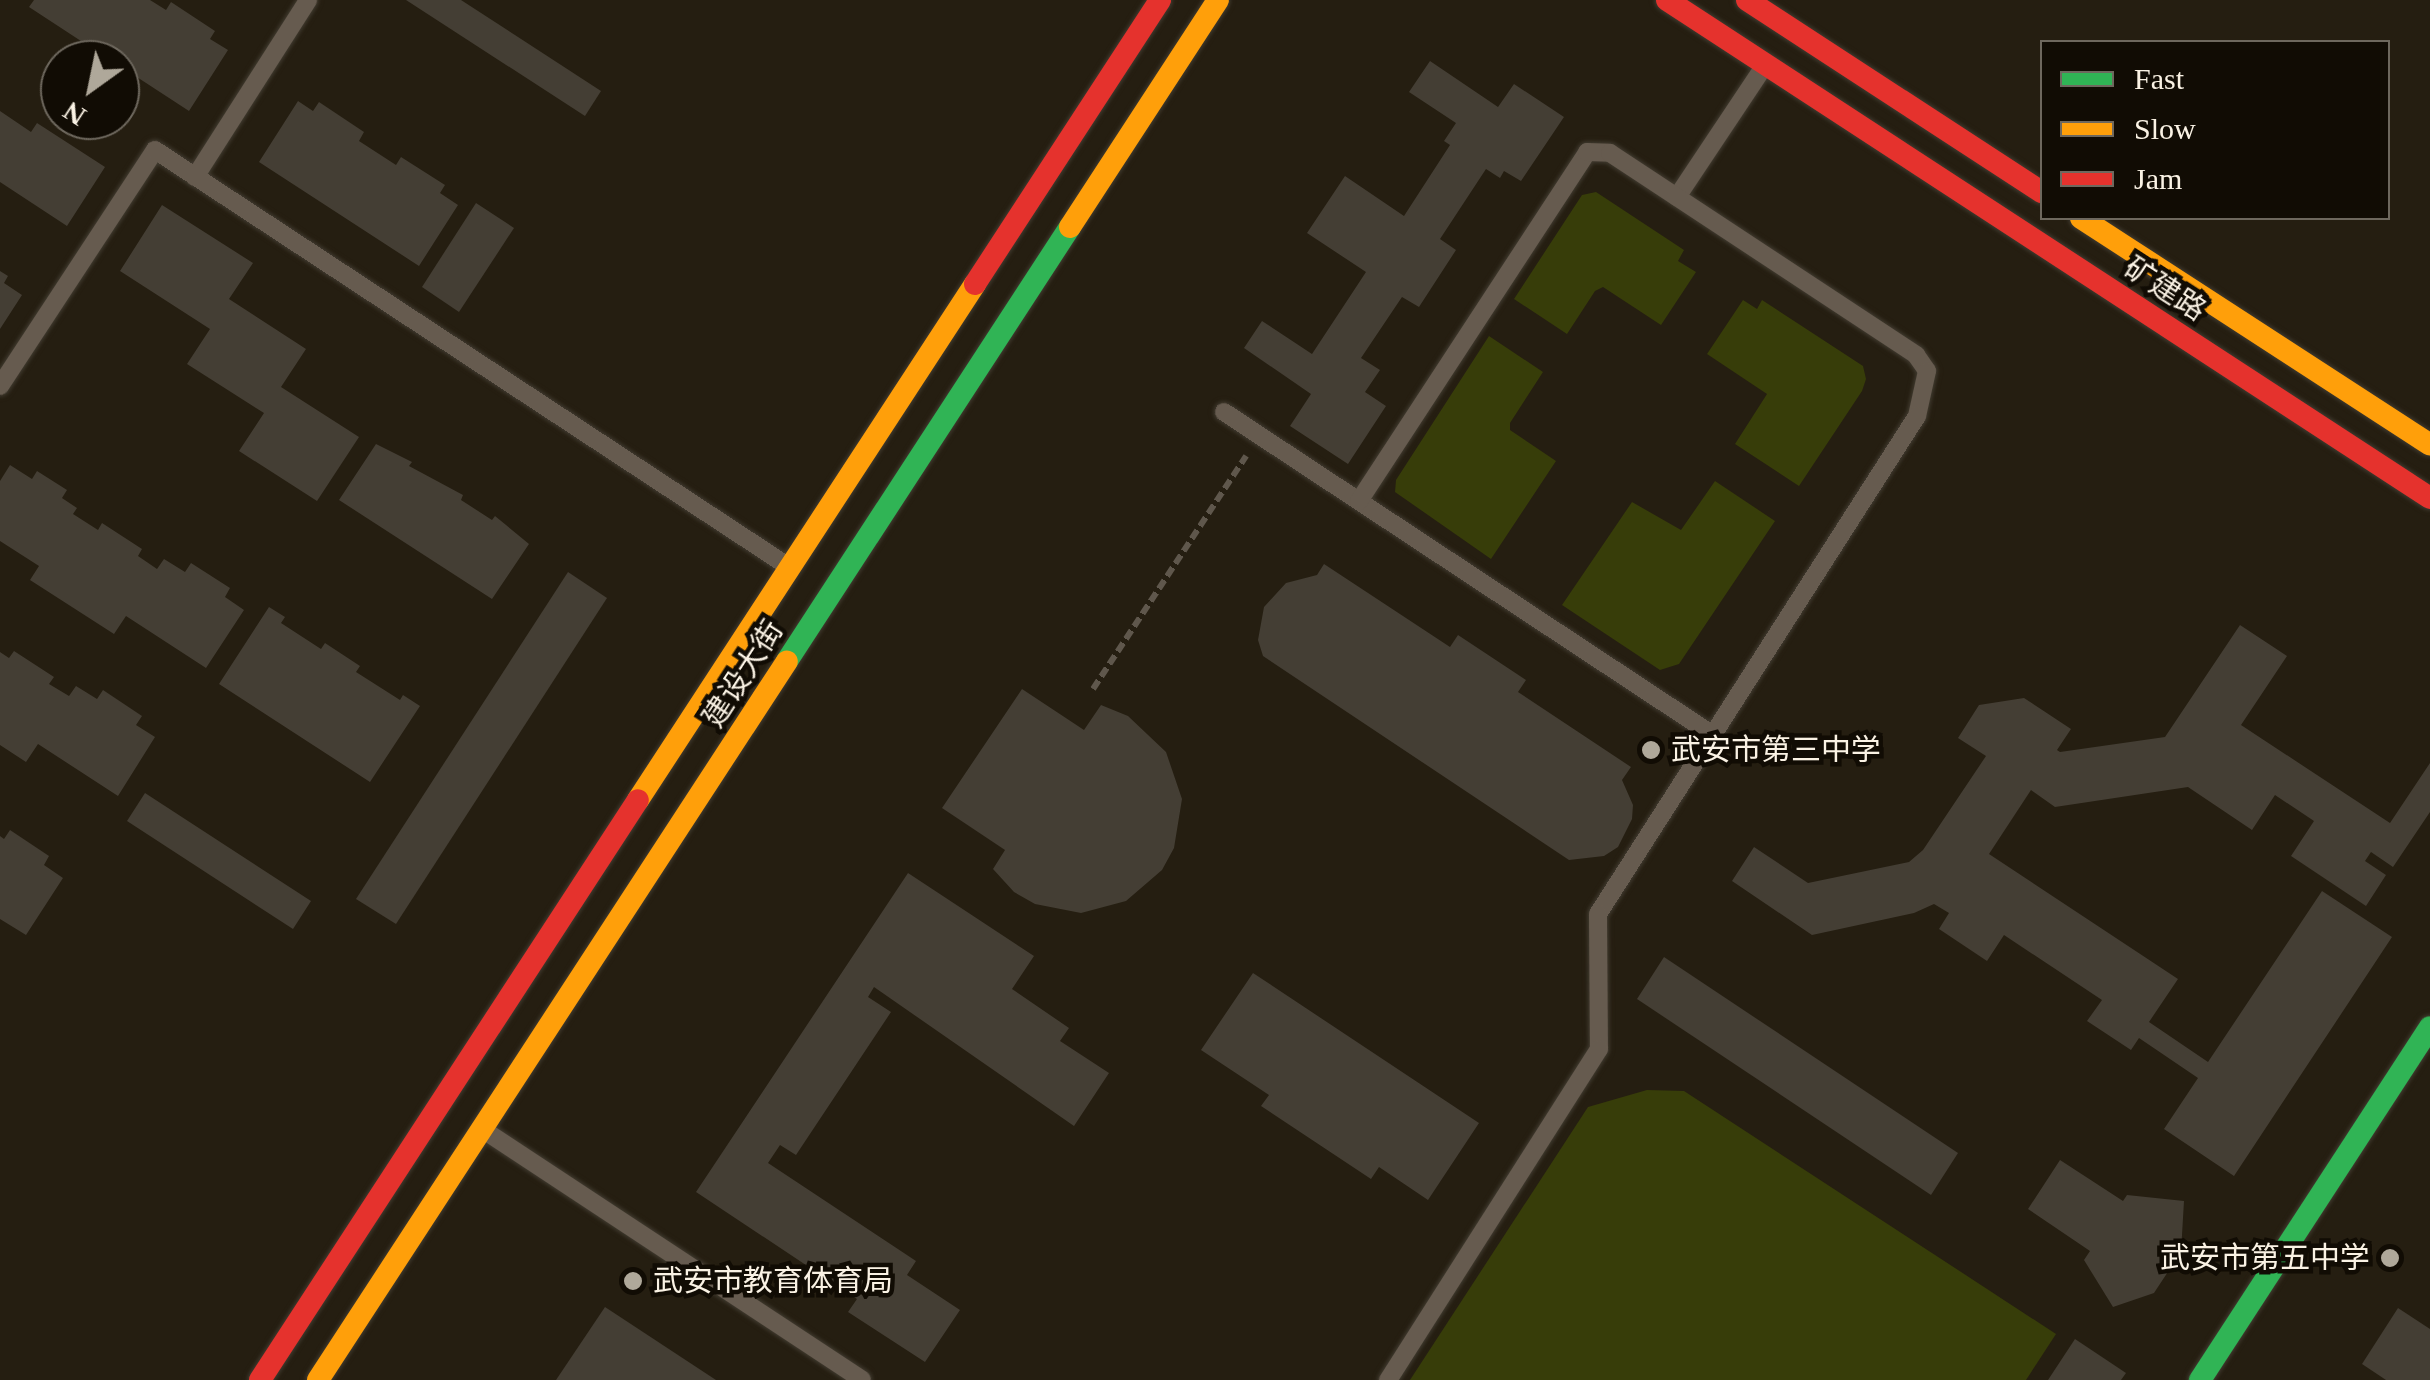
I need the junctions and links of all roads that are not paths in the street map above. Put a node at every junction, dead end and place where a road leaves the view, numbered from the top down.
1 (308, 0) edge
2 (1160, 0) edge
3 (1218, 0) edge
4 (1666, 0) edge
5 (1748, 0) edge
6 (1765, 64) junction
7 (196, 177) junction
8 (2040, 191) edge
9 (1678, 197) junction
10 (2084, 220) edge
11 (0, 386) edge
12 (1224, 412) dead end
13 (2430, 445) edge
14 (2430, 498) edge
15 (1360, 502) junction
16 (790, 568) junction
17 (1712, 735) junction
18 (2430, 1027) edge
19 (482, 1128) junction
20 (260, 1380) edge
21 (318, 1380) edge
22 (862, 1380) edge
23 (1388, 1380) edge
24 (2200, 1380) edge

1 - 7 lane
2 - 16 main road, 建设大街
3 - 19 main road, 建设大街
4 - 6 main road, 矿建路
5 - 8 main road
6 - 9 lane
6 - 14 main road, 矿建路
7 - 11 lane
7 - 16 lane
9 - 15 lane
9 - 17 lane
10 - 13 main road, 矿建路
12 - 15 lane
15 - 17 lane
16 - 20 main road, 建设大街
17 - 23 lane
18 - 24 main road
19 - 21 main road, 建设大街
19 - 22 lane

